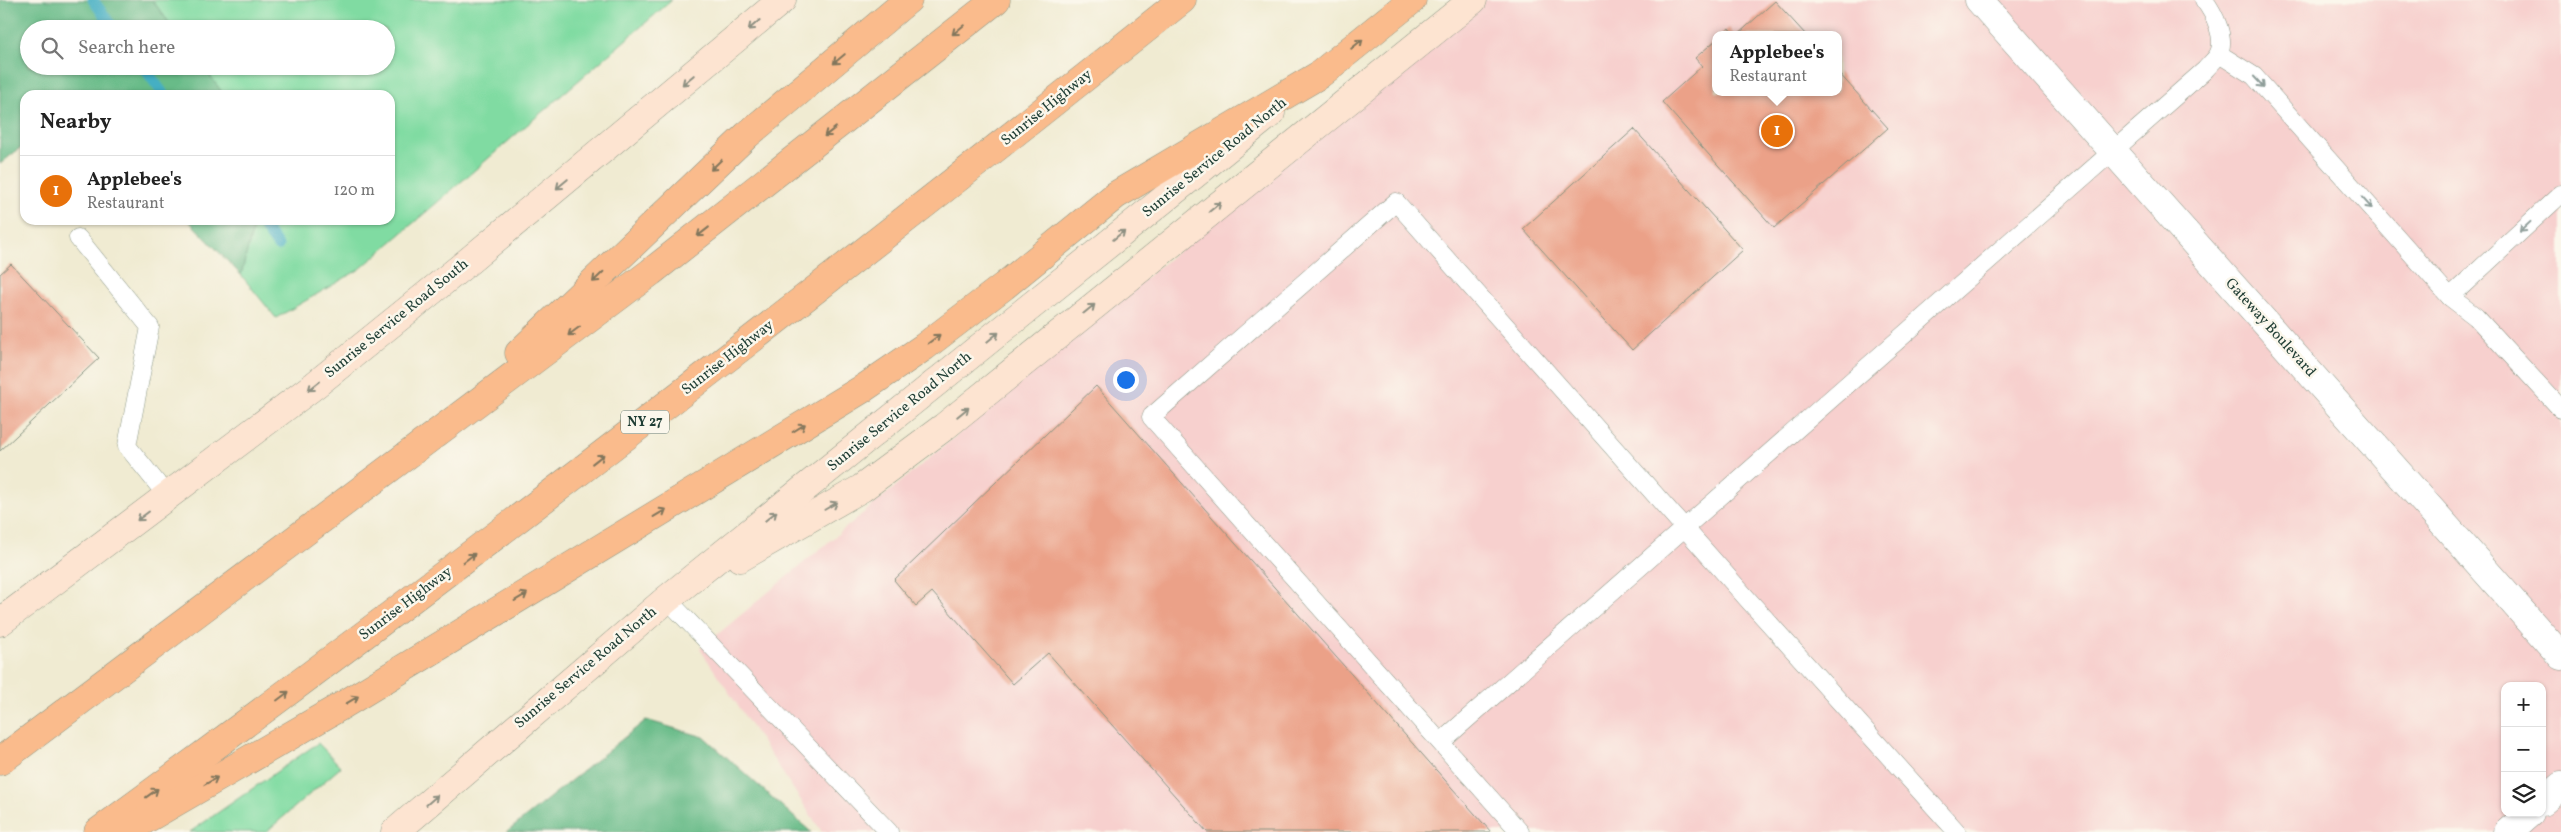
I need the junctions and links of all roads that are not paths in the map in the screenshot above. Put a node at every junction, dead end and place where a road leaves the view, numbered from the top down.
1 (782, 0) edge
2 (908, 0) edge
3 (996, 0) edge
4 (1182, 0) edge
5 (1412, 0) edge
6 (1473, 0) edge
7 (1979, 0) edge
8 (2204, 0) edge
9 (2218, 54) junction
10 (1319, 75) junction
11 (2114, 152) junction
12 (2561, 194) edge
13 (78, 238) dead end
14 (2450, 296) junction
15 (2561, 409) edge
16 (424, 443) junction
17 (168, 497) junction
18 (1684, 528) junction
19 (667, 599) junction
20 (0, 622) edge
21 (2561, 656) edge
22 (1442, 741) junction
23 (0, 761) edge
24 (2561, 786) edge
25 (2546, 799) edge
26 (2525, 817) edge
27 (98, 832) edge
28 (124, 832) edge
29 (395, 832) edge
30 (889, 832) edge
31 (1520, 832) edge
32 (1957, 832) edge
33 (2508, 832) edge

1 -> 17 main road, Sunrise Service Road South
2 -> 16 highway
3 -> 16 highway
27 -> 4 highway, Sunrise Highway / NY 27
10 -> 5 highway, Sunrise Service Road North
19 -> 6 main road
7 - 11 street, Gateway Boulevard
8 - 9 lane
9 - 11 lane
9 -> 14 lane
19 -> 10 main road, Sunrise Service Road North
28 -> 10 highway
11 - 18 lane
11 - 21 street, Gateway Boulevard
12 -> 14 lane
13 - 17 lane
14 - 15 lane
16 - 23 highway
17 -> 20 main road, Sunrise Service Road South
18 - 22 lane
18 - 22 lane
18 - 32 lane
29 -> 19 main road, Sunrise Service Road North
19 - 30 lane
22 - 31 lane
24 - 25 street
26 - 33 street

